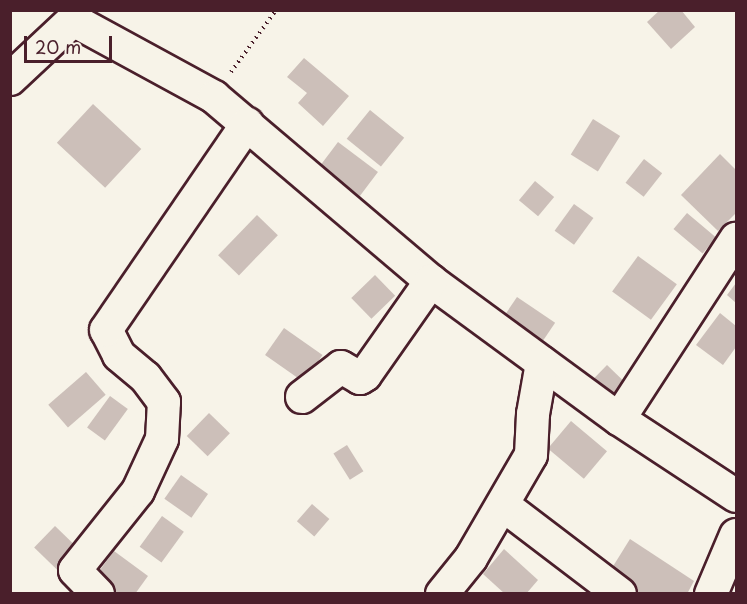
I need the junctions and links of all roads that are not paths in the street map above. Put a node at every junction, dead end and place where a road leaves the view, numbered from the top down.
1 (10, 79) edge
2 (247, 123) junction
3 (736, 238) edge
4 (431, 280) junction
5 (542, 363) junction
6 (302, 397) dead end
7 (619, 419) junction
8 (736, 496) edge
9 (503, 505) junction
10 (736, 536) edge
11 (99, 594) edge
12 (442, 594) edge
13 (620, 594) edge
14 (711, 594) edge

1 - 2 street
2 - 4 street
2 - 11 street
3 - 7 street
4 - 5 street
4 - 6 street
5 - 7 street
5 - 9 street
7 - 8 street
9 - 12 street
9 - 13 street
10 - 14 street

